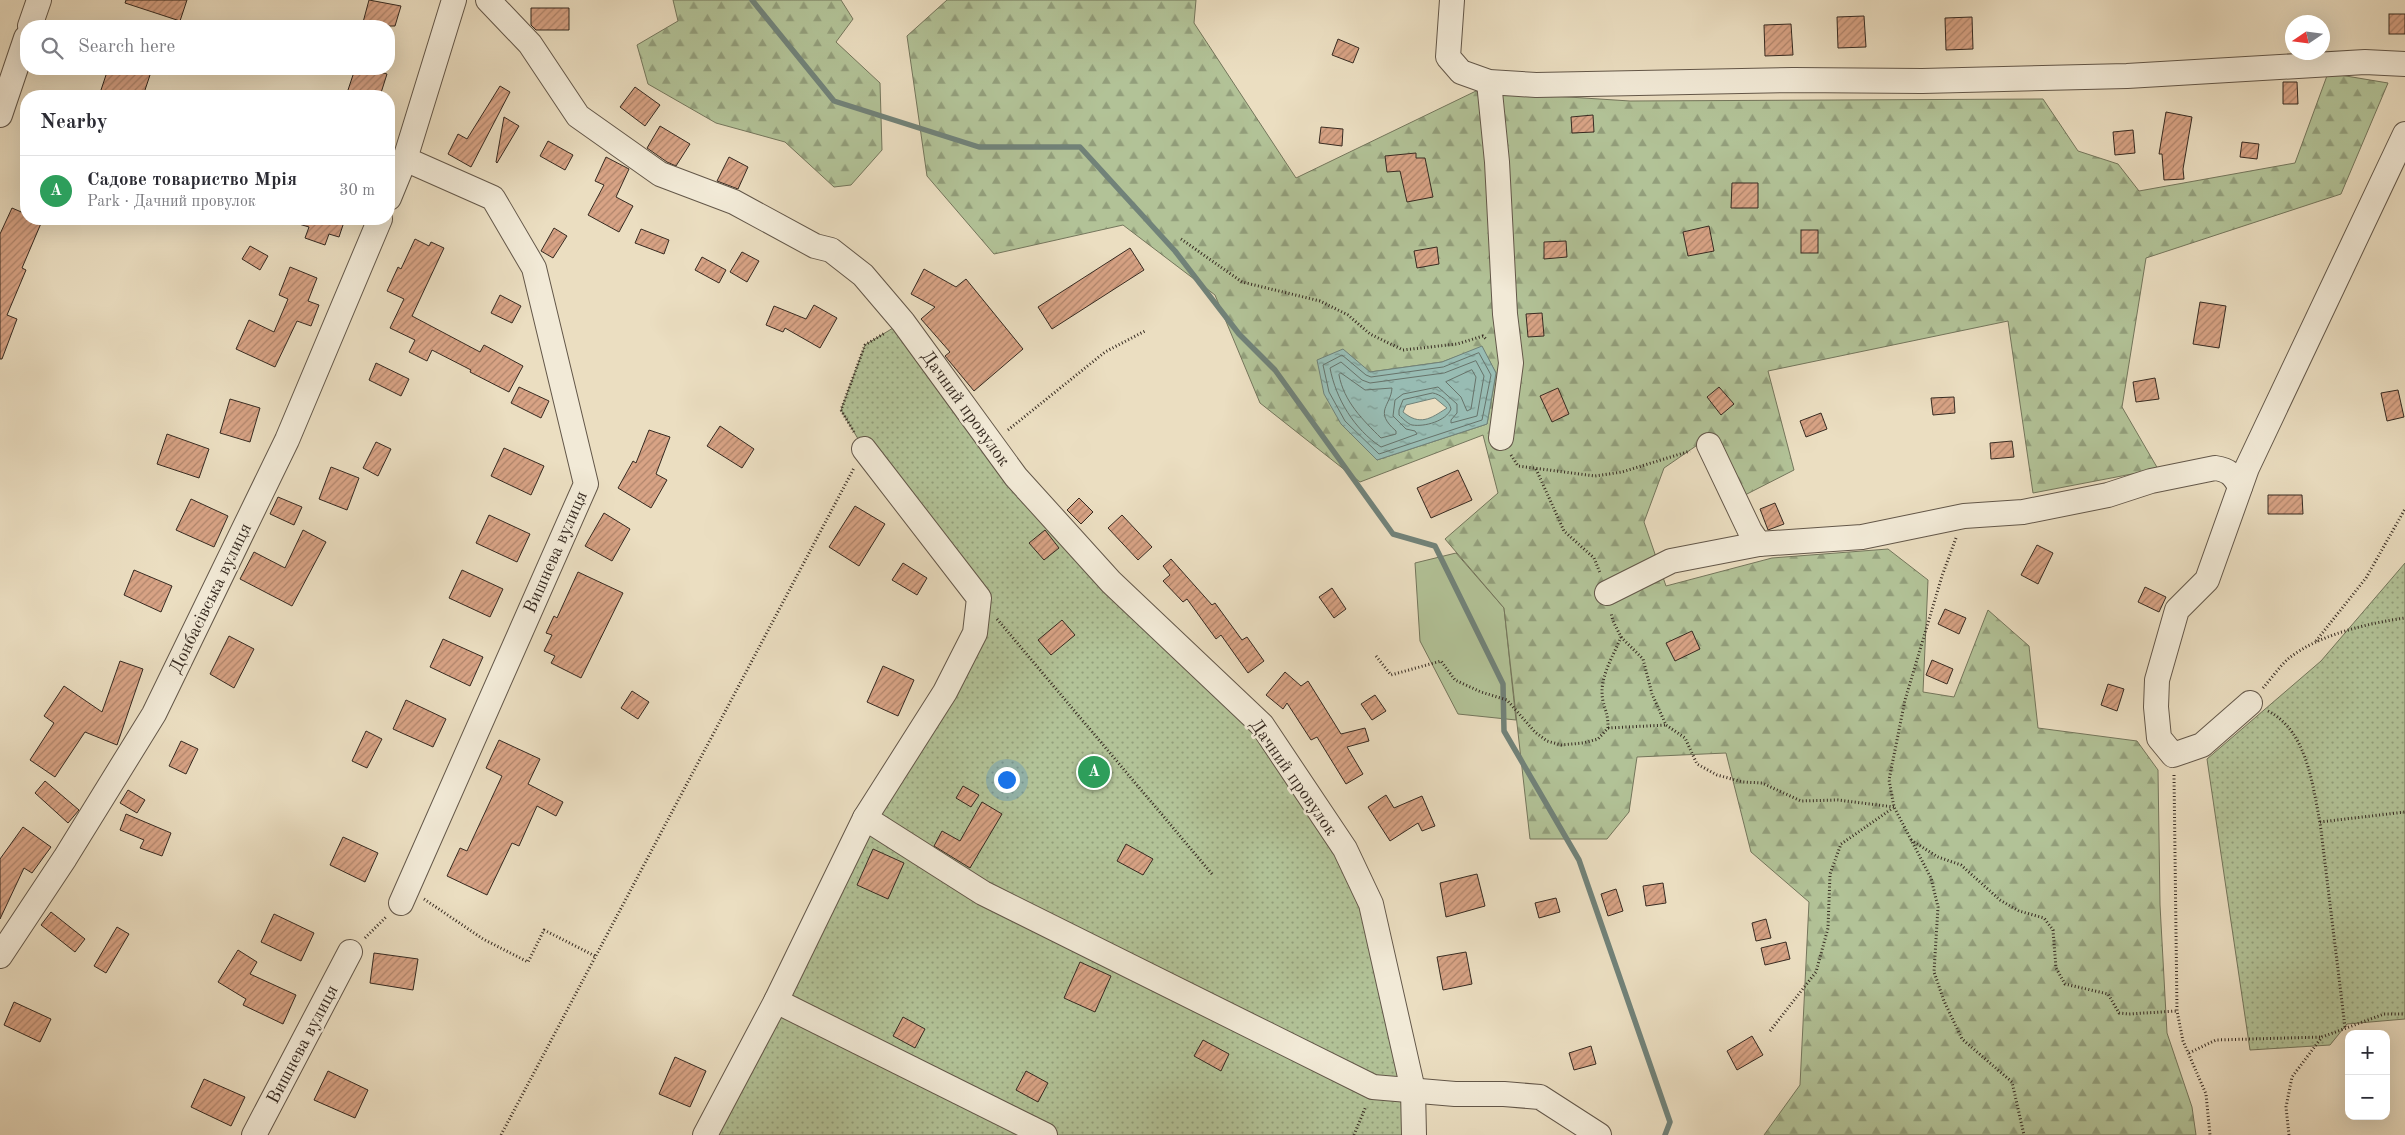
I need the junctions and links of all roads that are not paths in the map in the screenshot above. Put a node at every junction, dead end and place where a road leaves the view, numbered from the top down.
1 (39, 0) edge
2 (454, 0) edge
3 (488, 0) edge
4 (1452, 0) edge
5 (32, 20) edge
6 (20, 56) edge
7 (2405, 64) edge
8 (1489, 82) junction
9 (0, 115) edge
10 (2405, 134) edge
11 (405, 160) junction
12 (395, 184) edge
13 (377, 225) edge
14 (1501, 438) dead end
15 (1709, 445) road end
16 (864, 449) road end
17 (2240, 487) junction
18 (1759, 544) junction
19 (1607, 593) road end
20 (2250, 702) road end
21 (866, 818) junction
22 (404, 895) road end
23 (350, 952) road end
24 (0, 956) edge
25 (776, 1001) junction
26 (1413, 1090) junction
27 (254, 1135) edge
28 (704, 1135) edge
29 (1045, 1135) edge
30 (1414, 1135) edge
31 (1418, 1135) edge
32 (1599, 1135) edge

1 - 5 street
2 - 11 street
3 - 26 street, Дачний провулок
4 - 8 street
6 - 9 street
7 - 8 street
8 - 14 street
10 - 17 street
11 - 12 street
11 - 22 street, Вишнева вулиця
13 - 24 street, Донбасівська вулиця
15 - 18 street
16 - 21 street
17 - 18 street
17 - 20 street
18 - 19 street
21 - 25 street
21 - 26 street
23 - 27 street, Вишнева вулиця
25 - 28 street
25 - 29 street
26 - 30 street
26 - 31 street
26 - 32 street

